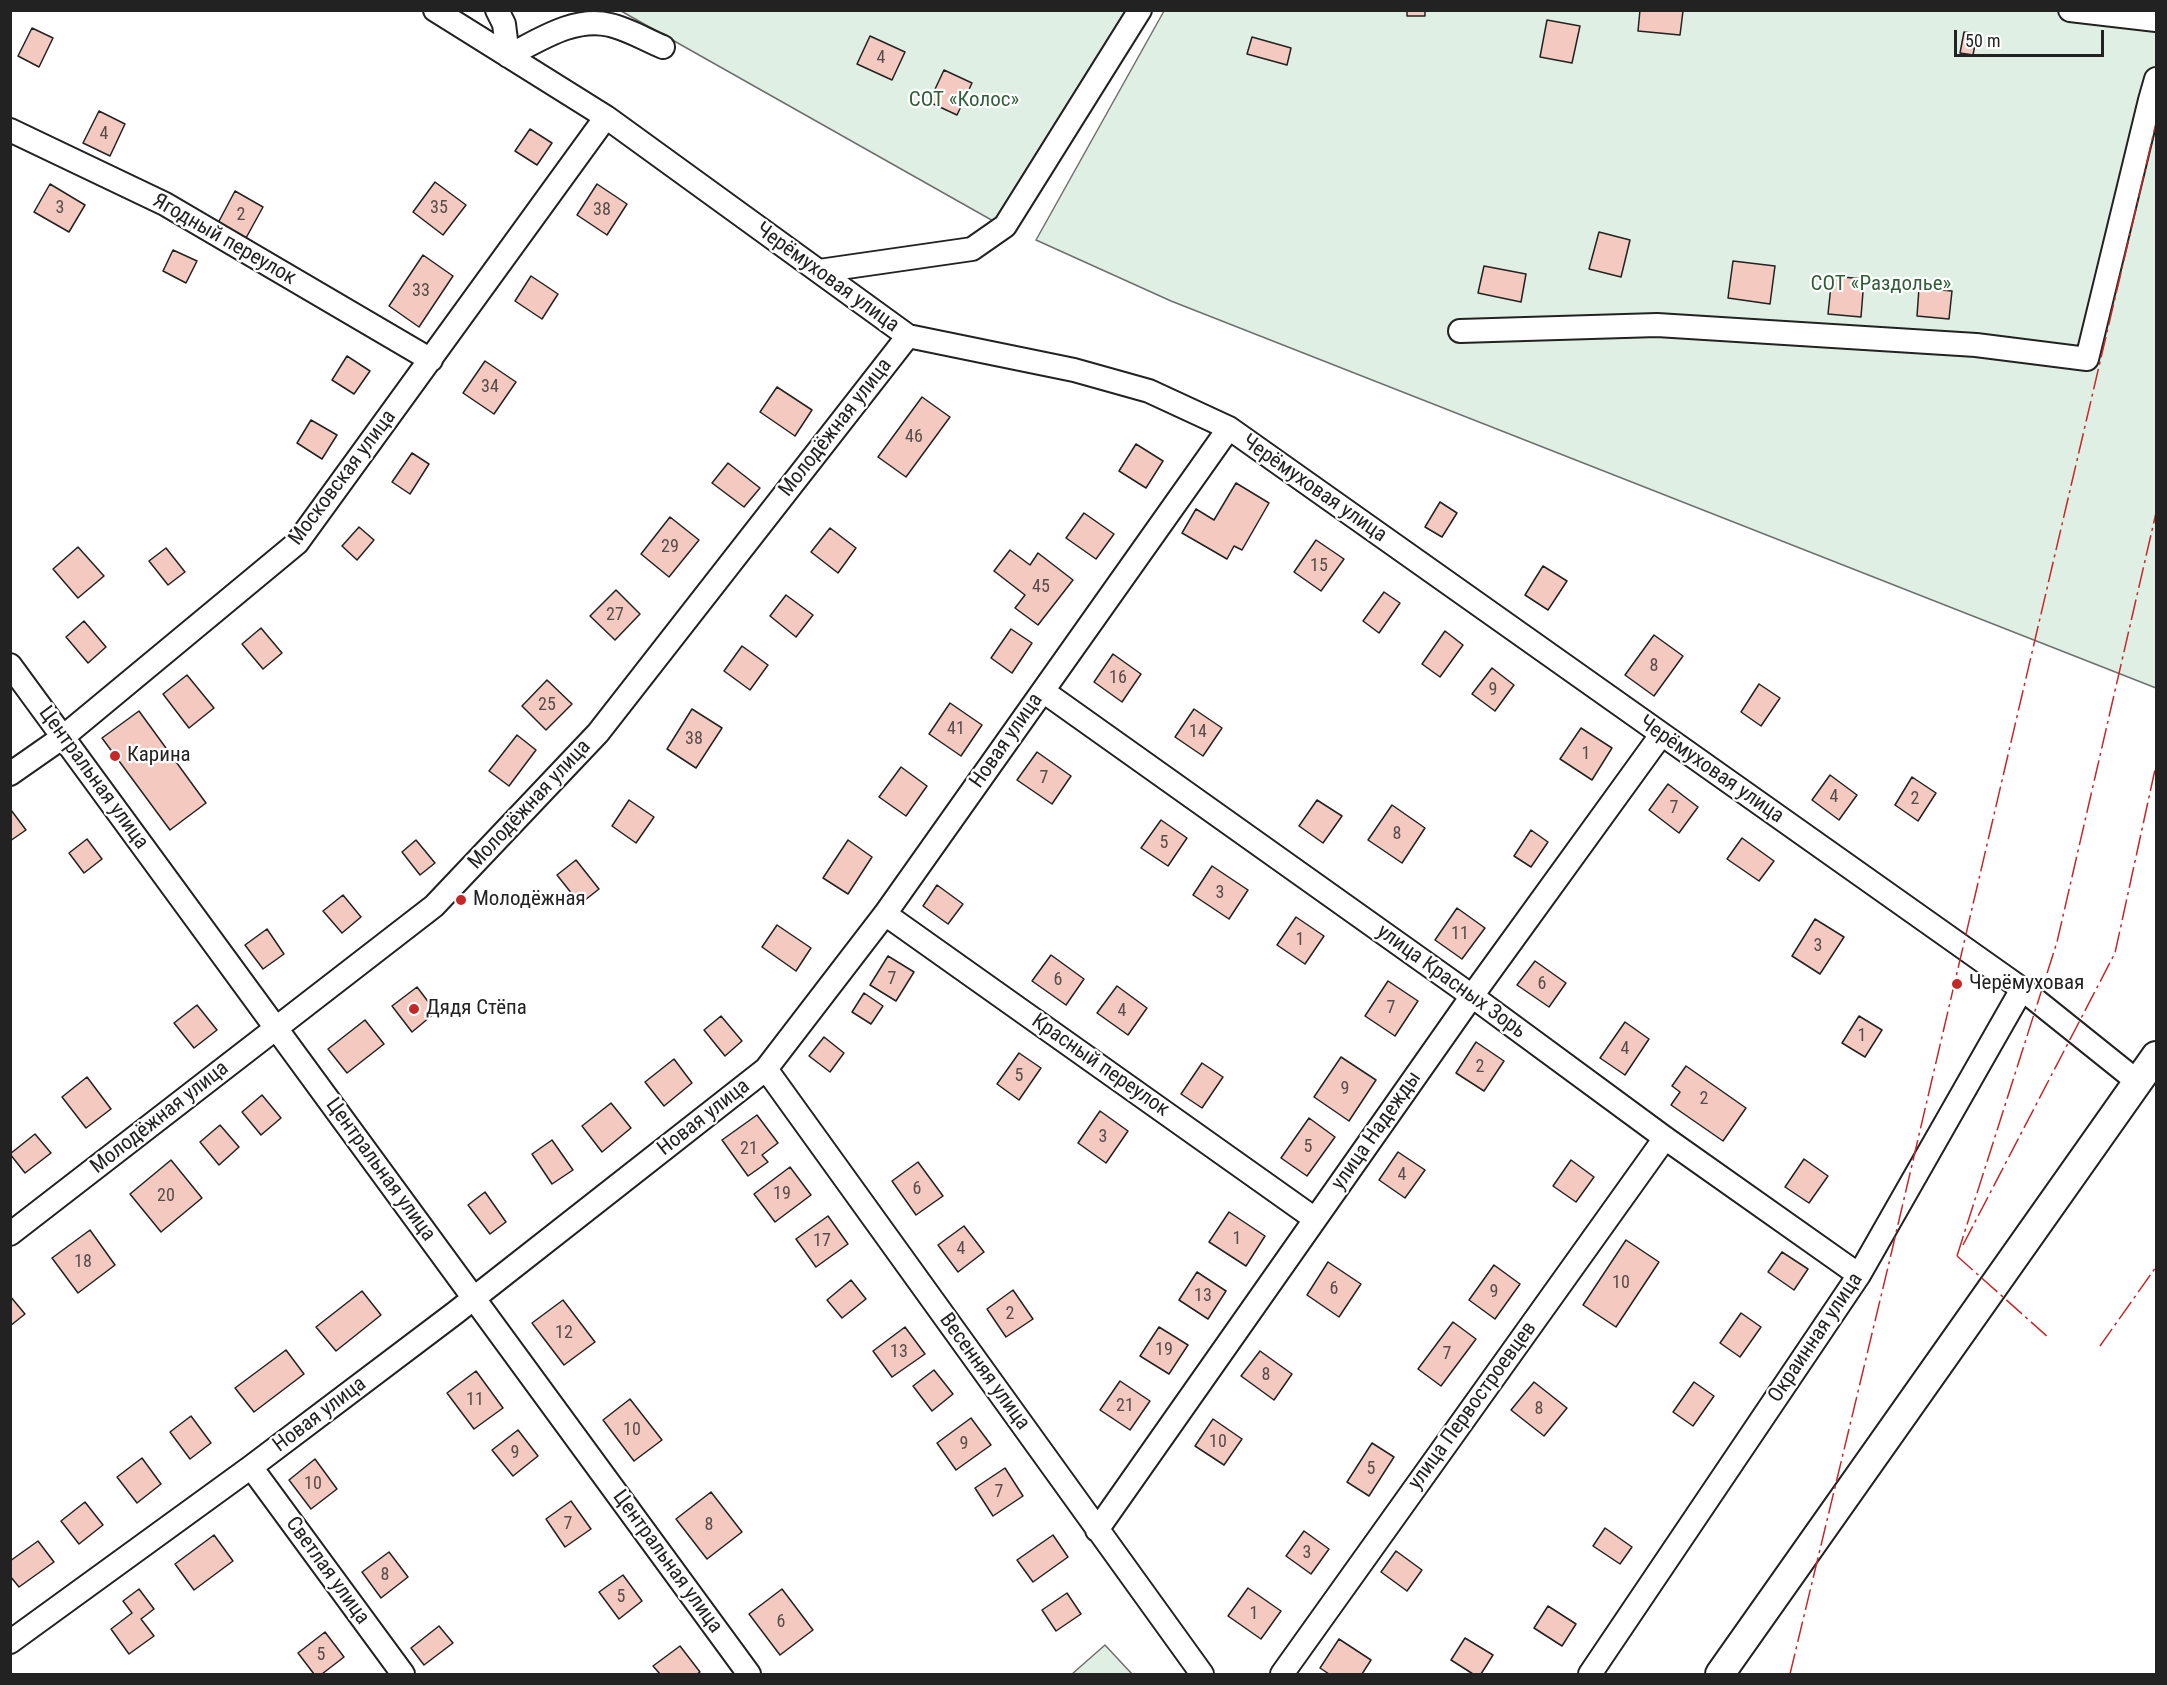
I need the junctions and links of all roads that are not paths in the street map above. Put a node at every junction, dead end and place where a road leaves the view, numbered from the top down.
1 (435, 10) edge
2 (497, 10) edge
3 (1140, 10) edge
4 (2070, 10) edge
5 (2157, 20) edge
6 (663, 47) dead end
7 (508, 56) junction
8 (2157, 79) edge
9 (606, 117) junction
10 (10, 130) edge
11 (819, 271) junction
12 (1460, 331) dead end
13 (908, 336) junction
14 (431, 360) junction
15 (1229, 428) junction
16 (10, 665) edge
17 (1043, 691) junction
18 (1661, 735) junction
19 (63, 737) junction
20 (10, 774) edge
21 (885, 914) junction
22 (2022, 989) junction
23 (1472, 996) junction
24 (276, 1028) junction
25 (2157, 1056) edge
26 (766, 1069) junction
27 (2138, 1082) junction
28 (1665, 1138) junction
29 (1315, 1219) junction
30 (10, 1234) edge
31 (1859, 1275) junction
32 (474, 1299) junction
33 (251, 1467) junction
34 (1097, 1530) junction
35 (10, 1642) edge
36 (403, 1674) edge
37 (749, 1674) edge
38 (1202, 1674) edge
39 (1282, 1674) edge
40 (1590, 1674) edge
41 (1720, 1674) edge

1 - 7 street, Черёмуховая улица
2 - 7 street
3 - 11 street
4 - 5 street
6 - 7 street
7 - 9 street, Черёмуховая улица
8 - 12 street
9 - 11 street, Черёмуховая улица
9 - 14 street, Московская улица
10 - 14 street, Ягодный переулок
11 - 13 street, Черёмуховая улица
13 - 15 street, Черёмуховая улица
13 - 24 street, Молодёжная улица
14 - 19 street, Московская улица
15 - 17 street, Новая улица
15 - 18 street, Черёмуховая улица
16 - 19 street, Центральная улица
17 - 21 street, Новая улица
17 - 23 street, улица Красных Зорь
18 - 22 street, Черёмуховая улица
18 - 23 street, улица Надежды
19 - 20 street, Московская улица
19 - 24 street, Центральная улица
21 - 26 street, Новая улица
21 - 29 street, Красный переулок
22 - 27 street, Черёмуховая улица
22 - 31 street, Окраинная улица
23 - 28 street, улица Красных Зорь
23 - 29 street, улица Надежды
24 - 30 street, Молодёжная улица
24 - 32 street, Центральная улица
25 - 27 main road
26 - 32 street, Новая улица
26 - 34 street, Весенняя улица
27 - 41 main road
28 - 31 street, улица Красных Зорь
28 - 39 street, улица Первостроевцев
29 - 34 street, улица Надежды
31 - 40 street, Окраинная улица
32 - 33 street, Новая улица
32 - 37 street, Центральная улица
33 - 35 street, Новая улица
33 - 36 street, Светлая улица
34 - 38 street, Весенняя улица

